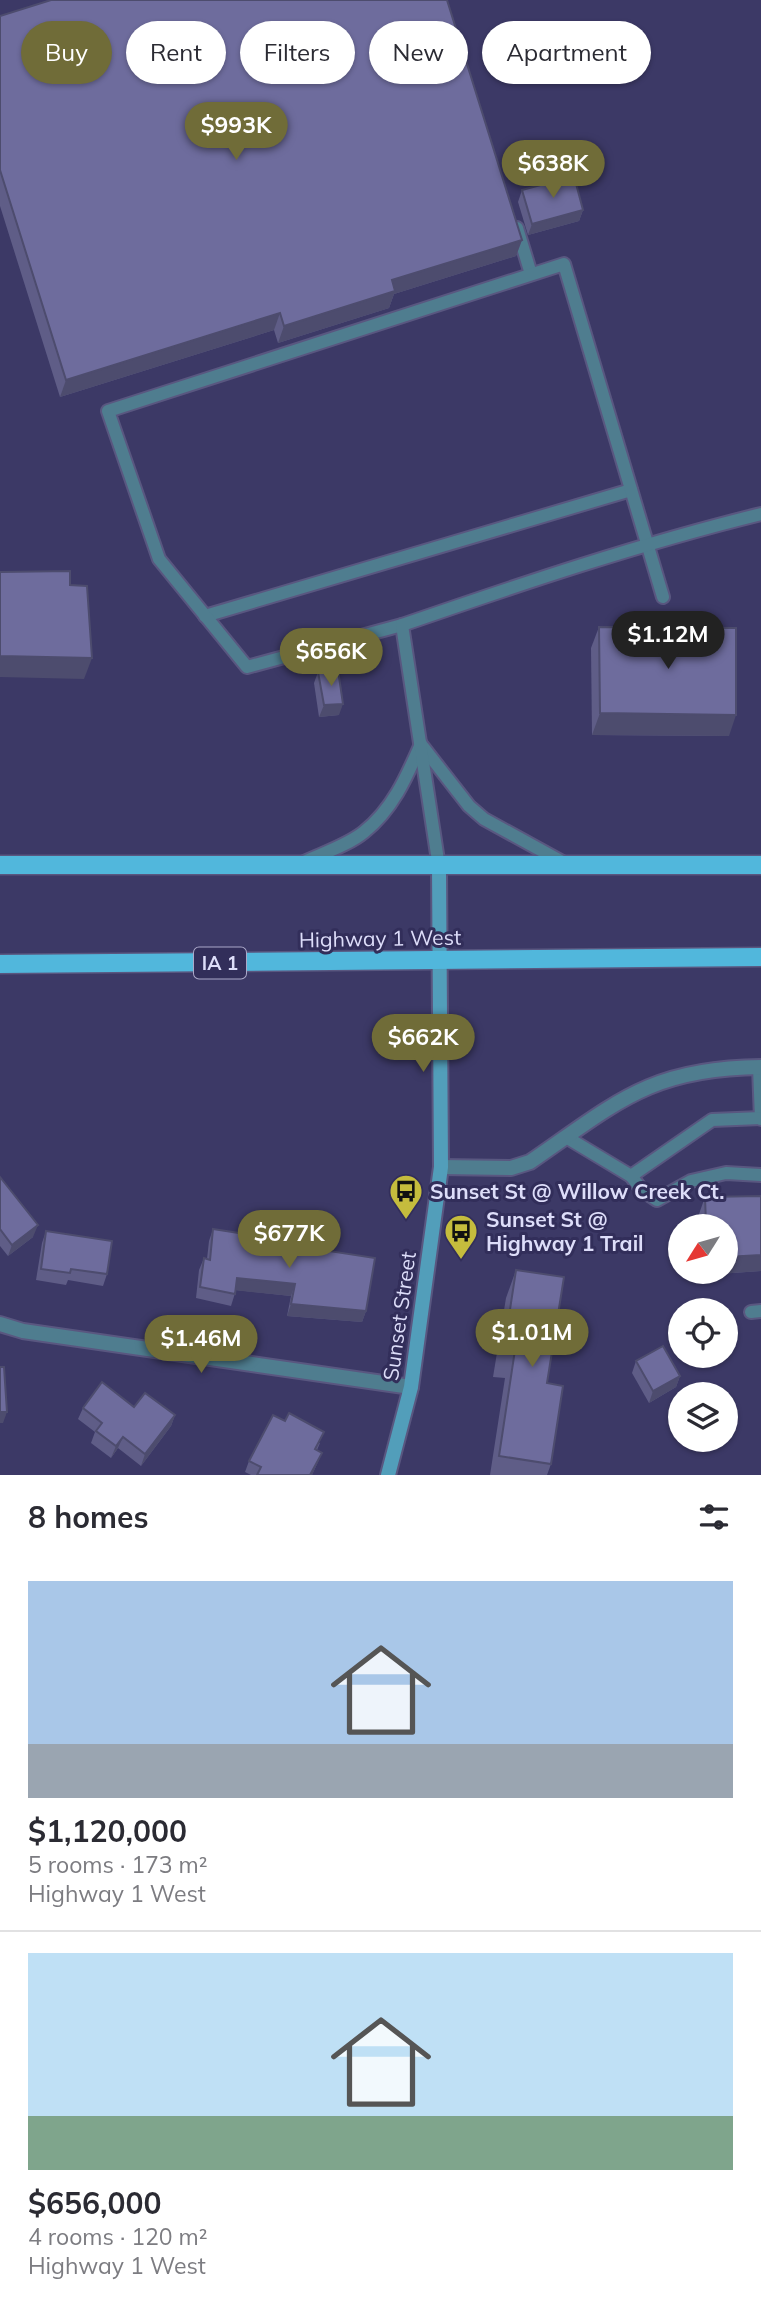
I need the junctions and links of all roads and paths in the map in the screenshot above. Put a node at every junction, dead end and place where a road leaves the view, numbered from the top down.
1 (511, 209) edge
2 (531, 274) junction
3 (631, 490) junction
4 (761, 514) edge
5 (648, 545) junction
6 (663, 597) dead end
7 (205, 616) junction
8 (402, 625) junction
9 (421, 744) junction
10 (761, 864) edge
11 (0, 865) edge
12 (569, 866) junction
13 (292, 867) junction
14 (439, 867) junction
15 (761, 957) edge
16 (441, 959) junction
17 (0, 964) edge
18 (760, 1067) edge
19 (761, 1119) edge
20 (566, 1137) junction
21 (441, 1167) junction
22 (761, 1175) edge
23 (631, 1176) junction
24 (0, 1324) edge
25 (411, 1387) junction
26 (388, 1475) edge

1 - 2 lane
2 - 3 lane
2 - 7 lane
3 - 5 lane
3 - 7 lane
4 - 5 lane
5 - 6 lane
5 - 8 lane
7 - 8 lane
8 - 9 lane
9 - 12 lane
9 - 13 lane
9 - 14 lane
10 - 12 main road
11 - 13 main road
12 - 14 main road
13 - 14 main road
14 - 16 street, Sunset Street
15 - 16 main road, Highway 1 West / IA 1
16 - 17 main road, Highway 1 West / IA 1
16 - 21 street, Sunset Street
18 - 19 lane
18 - 20 street
19 - 23 lane
20 - 21 street
20 - 23 lane
21 - 25 street, Sunset Street
22 - 23 lane
24 - 25 street
25 - 26 street, Sunset Street

